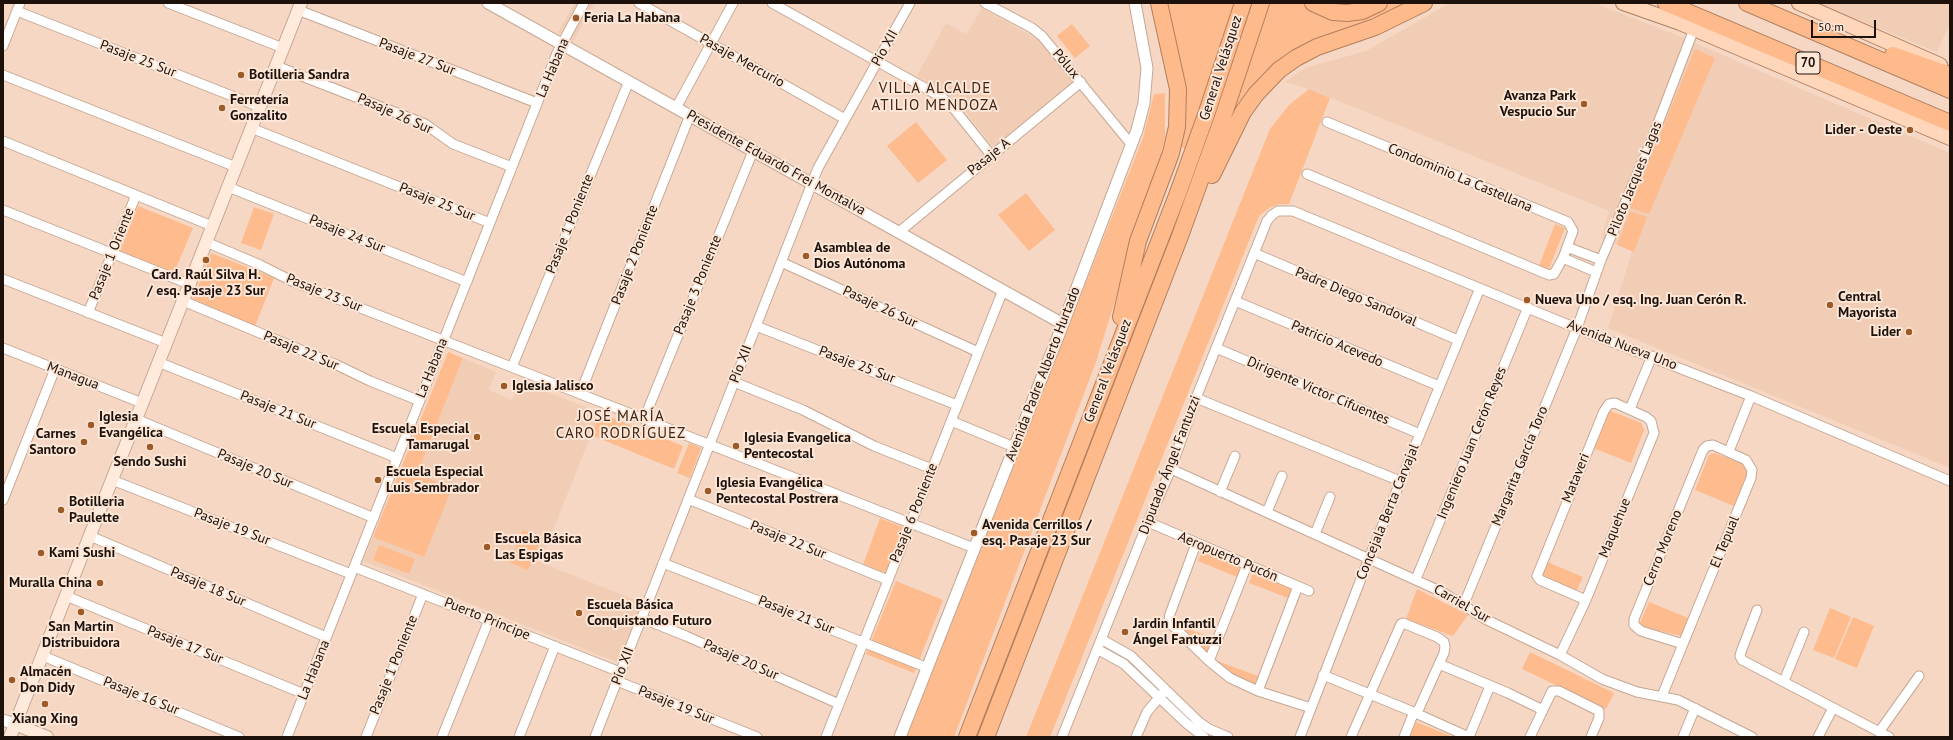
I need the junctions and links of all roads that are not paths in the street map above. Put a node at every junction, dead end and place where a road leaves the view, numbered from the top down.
1 (168, 3) edge
2 (488, 3) edge
3 (584, 3) edge
4 (639, 3) edge
5 (733, 3) edge
6 (772, 3) edge
7 (985, 3) edge
8 (1135, 3) edge
9 (1160, 3) edge
10 (1243, 3) edge
11 (1261, 3) edge
12 (1313, 3) edge
13 (1379, 3) edge
14 (1424, 3) edge
15 (1622, 3) edge
16 (1666, 3) edge
17 (1746, 3) edge
18 (1799, 3) edge
19 (907, 4) edge
20 (299, 6) edge
21 (18, 7) edge
22 (1694, 29) junction
23 (6, 30) edge
24 (1828, 38) junction
25 (711, 43) junction
26 (562, 44) junction
27 (3, 46) edge
28 (283, 48) junction
29 (877, 62) junction
30 (276, 66) junction
31 (1950, 69) edge
32 (3, 75) edge
33 (1950, 75) edge
34 (629, 82) junction
35 (1081, 82) junction
36 (1950, 90) edge
37 (537, 103) junction
38 (260, 107) junction
39 (676, 108) junction
40 (690, 115) junction
41 (845, 119) junction
42 (1327, 122) dead end
43 (1950, 123) edge
44 (251, 128) junction
45 (1950, 138) edge
46 (3, 141) edge
47 (1131, 144) junction
48 (753, 150) junction
49 (991, 155) junction
50 (236, 167) junction
51 (512, 168) junction
52 (1306, 174) dead end
53 (812, 184) junction
54 (228, 187) junction
55 (136, 195) junction
56 (3, 210) edge
57 (1293, 211) joint
58 (490, 223) junction
59 (212, 226) junction
60 (899, 232) junction
61 (1180, 236) junction
62 (206, 242) junction
63 (1567, 247) junction
64 (112, 253) junction
65 (1254, 254) junction
66 (1563, 258) junction
67 (1601, 260) junction
68 (781, 262) junction
69 (1596, 272) junction
70 (3, 279) edge
71 (466, 282) junction
72 (189, 284) junction
73 (1480, 288) junction
74 (1002, 290) junction
75 (183, 301) junction
76 (1235, 301) junction
77 (1528, 307) junction
78 (88, 313) junction
79 (1063, 324) junction
80 (756, 326) junction
81 (1577, 328) junction
82 (444, 340) junction
83 (1458, 340) junction
84 (166, 343) junction
85 (3, 348) edge
86 (1216, 348) junction
87 (978, 352) junction
88 (1652, 356) junction
89 (158, 362) junction
90 (512, 367) junction
91 (54, 369) junction
92 (1107, 375) junction
93 (734, 382) junction
94 (1439, 386) junction
95 (580, 394) junction
96 (1751, 396) junction
97 (1196, 398) junction
98 (420, 401) junction
99 (142, 403) junction
100 (957, 405) junction
101 (1630, 409) junction
102 (136, 419) junction
103 (644, 419) junction
104 (951, 421) junction
105 (1420, 434) junction
106 (709, 445) junction
107 (1014, 447) junction
108 (1729, 451) junction
109 (1235, 456) dead end
110 (397, 458) junction
111 (932, 469) junction
112 (1171, 469) junction
113 (1282, 476) dead end
114 (112, 480) junction
115 (1400, 481) junction
116 (1950, 481) edge
117 (1220, 492) junction
118 (1330, 497) dead end
119 (688, 499) junction
120 (3, 500) edge
121 (1267, 512) junction
122 (374, 518) junction
123 (1148, 522) junction
124 (910, 523) junction
125 (1315, 534) junction
126 (90, 536) junction
127 (1196, 544) junction
128 (974, 548) junction
129 (1369, 558) junction
130 (663, 563) junction
131 (1247, 565) junction
132 (353, 570) junction
133 (1416, 579) junction
134 (888, 580) junction
135 (1298, 586) junction
136 (1309, 591) dead end
137 (423, 594) junction
138 (66, 596) junction
139 (1586, 600) junction
140 (1464, 604) junction
141 (1757, 610) dead end
142 (641, 618) junction
143 (489, 620) junction
144 (1804, 632) dead end
145 (326, 637) junction
146 (1101, 639) junction
147 (864, 642) junction
148 (1683, 644) junction
149 (555, 646) junction
150 (1097, 649) junction
151 (1560, 655) junction
152 (43, 656) junction
153 (1208, 660) junction
154 (1439, 664) junction
155 (928, 668) junction
156 (620, 672) junction
157 (1323, 675) junction
158 (1919, 676) dead end
159 (617, 681) junction
160 (1784, 682) junction
161 (1490, 686) junction
162 (1258, 691) junction
163 (304, 694) junction
164 (1162, 694) junction
165 (1370, 694) junction
166 (1662, 696) junction
167 (839, 704) junction
168 (1311, 708) junction
169 (1695, 708) junction
170 (1833, 708) junction
171 (1543, 710) junction
172 (1416, 713) junction
173 (3, 720) edge
174 (15, 724) junction
175 (1879, 732) junction
176 (10, 737) edge
177 (47, 737) edge
178 (239, 737) edge
179 (287, 737) edge
180 (366, 737) edge
181 (442, 737) edge
182 (519, 737) edge
183 (595, 737) edge
184 (757, 737) edge
185 (826, 737) edge
186 (900, 737) edge
187 (967, 737) edge
188 (986, 737) edge
189 (1062, 737) edge
190 (1136, 737) edge
191 (1204, 737) edge
192 (1228, 737) edge
193 (1300, 737) edge
194 (1351, 737) edge
195 (1404, 737) edge
196 (1469, 737) edge
197 (1530, 737) edge
198 (1591, 737) edge
199 (1683, 737) edge
200 (1752, 737) edge
201 (1818, 737) edge
202 (1889, 737) edge

1 - 28 street
2 - 26 street, Presidente Eduardo Frei Montalva
3 - 26 street, La Habana
4 - 25 street, Pasaje Mercurio
5 - 25 street
6 - 29 street
7 - 35 street, Pólux
8 - 47 street, Avenida Padre Alberto Hurtado
9 - 92 highway
10 - 92 highway, General Velásquez
11 - 61 highway, General Velásquez
12 - 13 highway
14 - 61 highway
15 - 22 main road
16 - 43 highway, 70
17 - 24 highway, 70
18 - 31 main road
19 - 29 street, Pío XII
20 - 28 main road
20 - 37 street, Pasaje 27 Sur
21 - 23 street
21 - 38 street, Pasaje 25 Sur
22 - 45 main road
22 - 67 street, Piloto Jacques Lagas
23 - 27 street
24 - 33 highway
24 - 36 highway, 70
25 - 39 street
25 - 41 street, Pasaje Mercurio
26 - 34 street, Presidente Eduardo Frei Montalva
26 - 37 street, La Habana
28 - 30 main road
29 - 41 street, Pío XII
29 - 49 street
30 - 38 main road
30 - 51 street, Pasaje 26 Sur
32 - 50 street
34 - 39 street, Presidente Eduardo Frei Montalva
34 - 90 street, Pasaje 1 Poniente
35 - 47 street, Pólux
35 - 49 street, Pasaje A
37 - 51 street, La Habana
38 - 44 main road
39 - 40 street, Presidente Eduardo Frei Montalva
40 - 48 street, Presidente Eduardo Frei Montalva
40 - 95 street, Pasaje 2 Poniente
41 - 53 street, Pío XII
42 - 63 street, Condominio La Castellana
44 - 50 main road
44 - 58 street, Pasaje 25 Sur
46 - 55 street
47 - 79 street, Avenida Padre Alberto Hurtado
48 - 53 street, Presidente Eduardo Frei Montalva
48 - 103 street, Pasaje 3 Poniente
49 - 60 street, Pasaje A
50 - 54 main road
51 - 58 street, La Habana
52 - 66 street, Condominio La Castellana
53 - 60 street, Presidente Eduardo Frei Montalva
53 - 68 street, Pío XII
54 - 59 main road
54 - 71 street, Pasaje 24 Sur
55 - 59 street
55 - 64 street, Pasaje 1 Oriente
56 - 64 street
57 - 65 street, Diputado Ángel Fantuzzi
57 - 73 street, Avenida Nueva Uno
58 - 71 street, La Habana
59 - 62 main road
60 - 74 street, Presidente Eduardo Frei Montalva
61 - 188 highway, General Velásquez
62 - 72 main road
62 - 82 street, Pasaje 23 Sur
63 - 66 street, Condominio La Castellana
63 - 67 street
64 - 72 street
64 - 78 street, Pasaje 1 Oriente
65 - 76 street, Diputado Ángel Fantuzzi
65 - 83 street, Padre Diego Sandoval
66 - 69 street
67 - 69 street, Piloto Jacques Lagas
68 - 80 street, Pío XII
68 - 87 street, Pasaje 26 Sur
69 - 81 street, Piloto Jacques Lagas
70 - 78 street
71 - 82 street, La Habana
72 - 75 main road
73 - 77 street, Avenida Nueva Uno
73 - 83 street, Concejala Berta Carvajal
74 - 79 street, Presidente Eduardo Frei Montalva
74 - 87 street, Pasaje 6 Poniente
75 - 84 main road
75 - 98 street, Pasaje 22 Sur
76 - 86 street, Diputado Ángel Fantuzzi
76 - 94 street, Patricio Acevedo
77 - 81 street, Avenida Nueva Uno
77 - 133 street, Ingeniero Juan Cerón Reyes
78 - 84 street
79 - 107 street, Avenida Padre Alberto Hurtado
80 - 93 street, Pío XII
80 - 100 street, Pasaje 25 Sur
81 - 88 street, Avenida Nueva Uno
81 - 140 street, Margarita García Toro
82 - 90 street, Pasaje 23 Sur
82 - 98 street, La Habana
83 - 94 street, Concejala Berta Carvajal
84 - 89 main road
85 - 91 street, Managua
86 - 97 street, Diputado Ángel Fantuzzi
86 - 105 street, Dirigente Víctor Cifuentes
87 - 100 street, Pasaje 6 Poniente
88 - 96 street, Avenida Nueva Uno
88 - 101 street
89 - 99 main road
89 - 110 street, Pasaje 21 Sur
90 - 95 street, Pasaje 23 Sur
91 - 99 street, Managua
91 - 120 street
92 - 187 highway, General Velásquez
93 - 106 street, Pío XII
93 - 111 street
94 - 105 street, Concejala Berta Carvajal
95 - 103 street, Pasaje 23 Sur
96 - 108 street
96 - 116 street, Avenida Nueva Uno
97 - 112 street, Diputado Ángel Fantuzzi
97 - 115 street
98 - 110 street, La Habana
99 - 102 main road
100 - 104 street, Pasaje 6 Poniente
101 - 139 street, Maquehue
101 - 139 street, Mataveri
102 - 114 main road
102 - 122 street, Pasaje 20 Sur
103 - 106 street, Pasaje 23 Sur
104 - 107 street
104 - 111 street, Pasaje 6 Poniente
105 - 115 street, Concejala Berta Carvajal
106 - 119 street, Pío XII
106 - 124 street
107 - 128 street, Avenida Padre Alberto Hurtado
108 - 148 street, El Tepual
108 - 148 street, Cerro Moreno
109 - 117 street
110 - 122 street, La Habana
111 - 124 street, Pasaje 6 Poniente
112 - 117 street, Carriel Sur
112 - 123 street, Diputado Ángel Fantuzzi
113 - 121 street
114 - 126 main road
114 - 132 street, Pasaje 19 Sur
115 - 129 street, Concejala Berta Carvajal
117 - 121 street, Carriel Sur
118 - 125 street
119 - 130 street, Pío XII
119 - 134 street, Pasaje 22 Sur
121 - 125 street, Carriel Sur
122 - 132 street, La Habana
123 - 127 street, Aeropuerto Pucón
123 - 146 street, Diputado Ángel Fantuzzi
124 - 128 street
124 - 134 street, Pasaje 6 Poniente
125 - 129 street, Carriel Sur
126 - 138 main road
126 - 145 street, Pasaje 18 Sur
127 - 131 street, Aeropuerto Pucón
127 - 153 street
128 - 155 street, Avenida Padre Alberto Hurtado
129 - 133 street, Carriel Sur
129 - 157 street, Concejala Berta Carvajal
130 - 142 street, Pío XII
130 - 147 street, Pasaje 21 Sur
131 - 135 street, Aeropuerto Pucón
131 - 153 street
132 - 137 street, Puerto Príncipe
132 - 145 street, La Habana
133 - 140 street, Carriel Sur
134 - 147 street, Pasaje 6 Poniente
135 - 136 street, Aeropuerto Pucón
135 - 162 street
137 - 143 street, Puerto Príncipe
137 - 180 street, Pasaje 1 Poniente
138 - 152 main road
138 - 163 street, Pasaje 17 Sur
139 - 151 street, Maquehue
140 - 151 street, Carriel Sur
141 - 160 street
142 - 156 street, Pío XII
142 - 167 street, Pasaje 20 Sur
143 - 149 street, Puerto Príncipe
143 - 181 street
144 - 160 street
145 - 163 street, La Habana
146 - 150 street, Diputado Ángel Fantuzzi
146 - 164 street
147 - 155 street, Pasaje 21 Sur
147 - 167 street, Pasaje 6 Poniente
148 - 166 street, El Tepual
149 - 156 street, Puerto Príncipe
149 - 182 street
150 - 164 street
150 - 189 street, Diputado Ángel Fantuzzi
151 - 166 street, Carriel Sur
152 - 174 main road
152 - 178 street, Pasaje 16 Sur
153 - 162 street
154 - 161 street
154 - 165 street
154 - 172 street
155 - 186 street, Avenida Padre Alberto Hurtado
156 - 159 street, Pío XII
157 - 165 street
157 - 168 street, Concejala Berta Carvajal
158 - 175 street
159 - 183 street, Pío XII
159 - 184 street, Pasaje 19 Sur
160 - 170 street
161 - 171 street
161 - 196 street
162 - 168 street
163 - 179 street, La Habana
164 - 190 street
164 - 191 street
164 - 192 street
165 - 172 street
165 - 194 street
166 - 169 street, Carriel Sur
167 - 185 street, Pasaje 6 Poniente
168 - 193 street, Concejala Berta Carvajal
169 - 199 street
169 - 200 street, Carriel Sur
170 - 175 street
170 - 201 street
171 - 197 street
171 - 198 street
172 - 195 street
172 - 196 street
173 - 174 street
174 - 176 main road
174 - 177 main road
175 - 202 street

